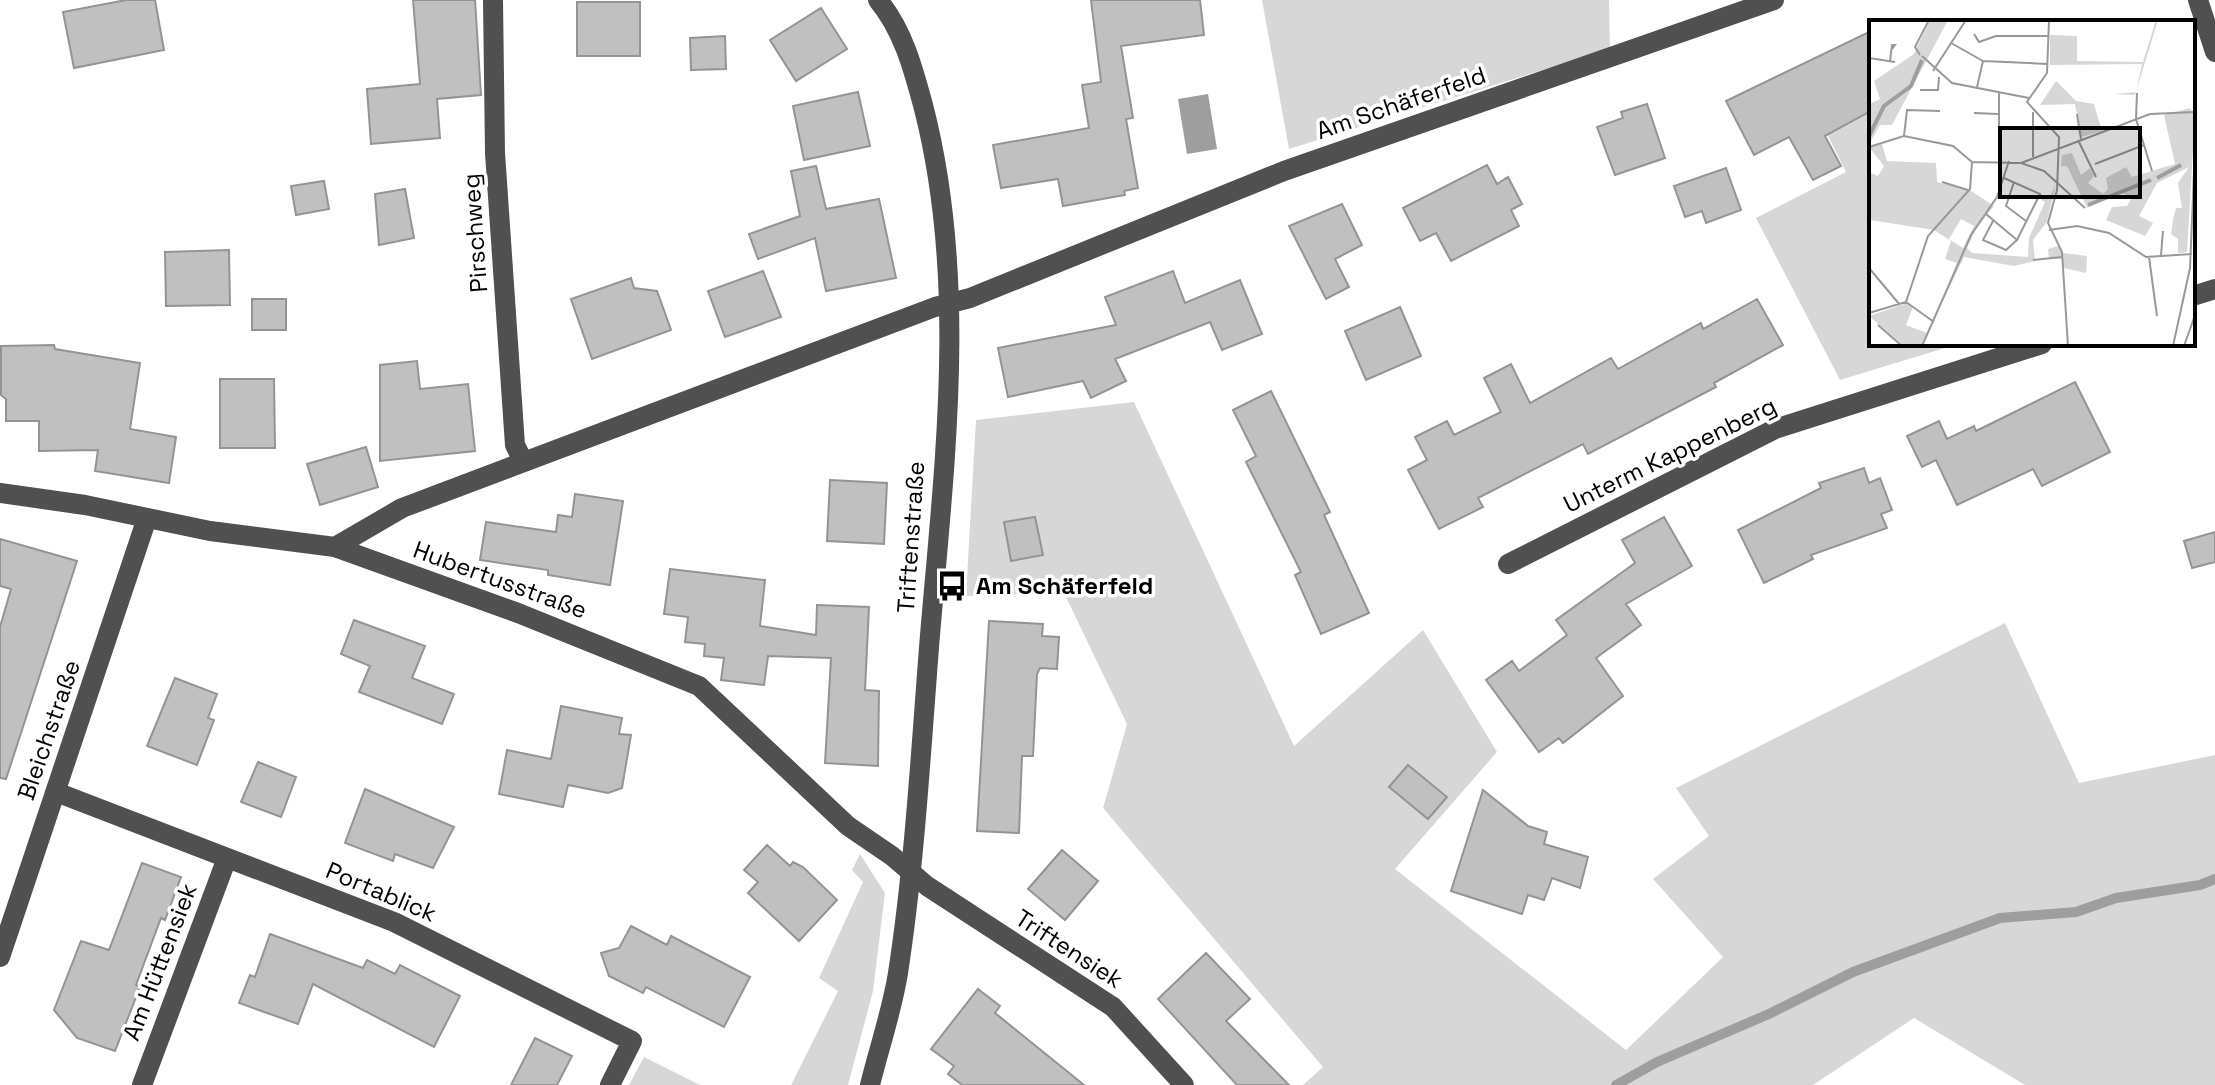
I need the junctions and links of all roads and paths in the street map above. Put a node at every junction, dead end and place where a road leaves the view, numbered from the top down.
1 (493, 0) edge
2 (878, 0) edge
3 (1774, 0) edge
4 (2198, 0) edge
5 (2215, 52) edge
6 (2215, 289) edge
7 (2195, 295) edge
8 (950, 303) junction
9 (2036, 346) edge
10 (523, 461) junction
11 (0, 493) edge
12 (147, 518) junction
13 (335, 547) junction
14 (1508, 564) dead end
15 (56, 792) junction
16 (227, 858) junction
17 (910, 873) junction
18 (0, 957) edge
19 (142, 1085) edge
20 (610, 1085) edge
21 (870, 1085) edge
22 (1184, 1085) edge

1 - 10 street, Pirschweg
2 - 8 street, Triftenstraße
3 - 8 street, Am Schäferfeld
4 - 5 street
6 - 7 street
8 - 10 street, Am Schäferfeld
8 - 17 street, Triftenstraße
9 - 14 street, Unterm Kappenberg
10 - 13 street, Am Schäferfeld
11 - 12 street, Hubertusstraße
12 - 13 street, Hubertusstraße
12 - 15 street, Bleichstraße
13 - 17 street, Hubertusstraße
15 - 16 street, Portablick
15 - 18 street, Bleichstraße
16 - 19 street, Am Hüttensiek
16 - 20 street, Portablick
17 - 21 street, Triftenstraße
17 - 22 street, Triftensiek

